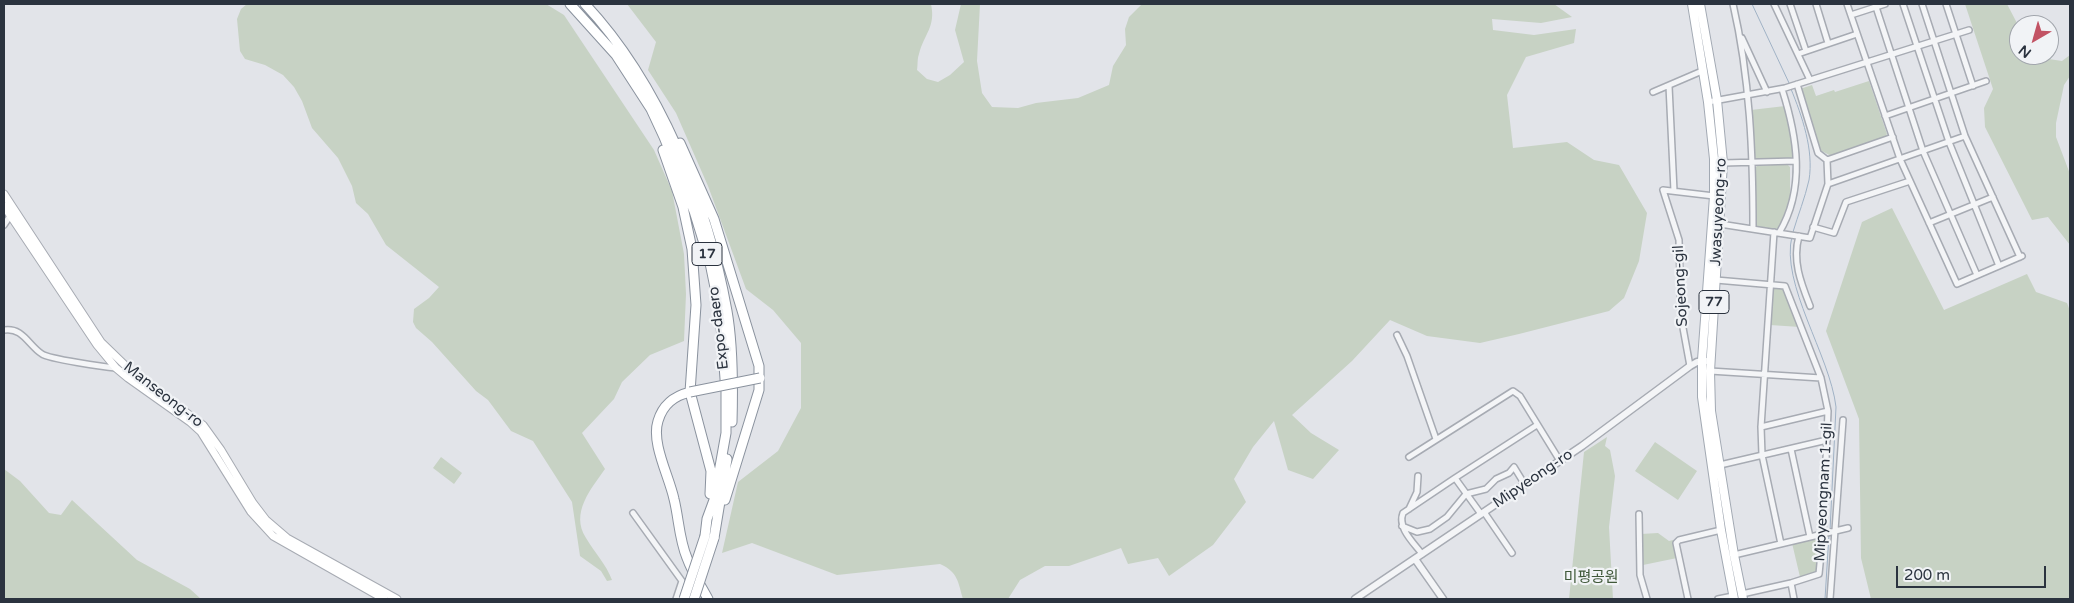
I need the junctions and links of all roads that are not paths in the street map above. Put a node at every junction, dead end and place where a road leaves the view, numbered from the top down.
1 (1692, 4) edge
2 (1700, 4) edge
3 (1733, 4) edge
4 (1774, 4) edge
5 (1790, 4) edge
6 (1816, 4) edge
7 (1847, 4) edge
8 (1885, 4) edge
9 (1903, 4) edge
10 (1922, 4) edge
11 (1946, 4) edge
12 (571, 5) edge
13 (586, 5) edge
14 (1875, 5) edge
15 (1851, 15) junction
16 (1969, 30) dead end
17 (1739, 32) junction
18 (1858, 34) junction
19 (1956, 34) junction
20 (1934, 41) junction
21 (1828, 44) junction
22 (1917, 46) junction
23 (1806, 51) junction
24 (1798, 54) junction
25 (1891, 54) junction
26 (1867, 62) junction
27 (1702, 71) junction
28 (1810, 80) junction
29 (1986, 81) dead end
30 (1798, 84) junction
31 (1668, 86) junction
32 (1973, 86) junction
33 (1783, 88) junction
34 (1653, 92) dead end
35 (1767, 92) junction
36 (1951, 93) junction
37 (1748, 95) junction
38 (1935, 99) junction
39 (1717, 100) junction
40 (1708, 102) junction
41 (654, 108) junction
42 (1909, 108) junction
43 (1885, 116) junction
44 (1712, 130) junction
45 (1721, 130) junction
46 (1965, 136) junction
47 (1892, 137) junction
48 (1949, 142) junction
49 (1923, 151) junction
50 (1900, 159) junction
51 (1827, 160) junction
52 (1796, 161) junction
53 (1753, 162) junction
54 (1723, 163) junction
55 (1910, 181) junction
56 (1828, 184) junction
57 (1674, 191) junction
58 (4, 194) edge
59 (1714, 196) junction
60 (1993, 197) junction
61 (1975, 205) junction
62 (4, 206) edge
63 (1950, 214) junction
64 (10, 216) junction
65 (1929, 223) junction
66 (1720, 224) junction
67 (4, 225) edge
68 (1813, 227) junction
69 (1753, 229) junction
70 (1777, 232) junction
71 (1798, 236) junction
72 (1999, 266) junction
73 (1977, 276) junction
74 (1716, 280) junction
75 (1770, 283) junction
76 (1810, 306) dead end
77 (4, 330) edge
78 (1397, 335) dead end
79 (1706, 360) junction
80 (1690, 366) junction
81 (116, 368) junction
82 (1710, 371) junction
83 (1764, 375) junction
84 (760, 378) junction
85 (1821, 378) junction
86 (690, 392) junction
87 (1706, 397) junction
88 (1828, 411) junction
89 (1844, 420) dead end
90 (1537, 425) junction
91 (1761, 427) junction
92 (1436, 439) junction
93 (1827, 440) junction
94 (1790, 449) junction
95 (1762, 455) junction
96 (1409, 457) dead end
97 (1560, 461) junction
98 (1720, 465) junction
99 (1415, 478) dead end
100 (1455, 478) junction
101 (1525, 484) junction
102 (1466, 494) junction
103 (1408, 510) junction
104 (633, 513) dead end
105 (1483, 513) junction
106 (1639, 514) dead end
107 (707, 519) junction
108 (718, 522) junction
109 (1402, 526) junction
110 (1848, 528) dead end
111 (1721, 530) junction
112 (1835, 531) junction
113 (1823, 534) junction
114 (709, 537) junction
115 (1810, 537) junction
116 (1781, 544) junction
117 (1512, 553) dead end
118 (1422, 554) junction
119 (1734, 555) junction
120 (1415, 559) junction
121 (1791, 583) junction
122 (1743, 596) edge
123 (1734, 598) edge
124 (384, 599) edge
125 (397, 599) edge
126 (676, 599) edge
127 (684, 599) edge
128 (694, 599) edge
129 (708, 599) edge
130 (1355, 599) edge
131 (1443, 599) edge
132 (1647, 599) edge
133 (1688, 599) edge
134 (1718, 599) edge
135 (1794, 599) edge
136 (1830, 599) edge

1 - 27 main road, Jwasuyeong-ro / 77
2 - 39 main road, Jwasuyeong-ro / 77
3 - 17 street
4 - 24 street
5 - 23 street
6 - 21 street
7 - 15 street
8 - 14 street
9 - 22 street
10 - 20 street
11 - 19 street
12 - 41 highway, Expo-daero / 17
13 - 41 highway, Expo-daero / 17
14 - 15 street
14 - 25 street
15 - 18 street
16 - 19 street
17 - 35 street
17 - 37 street
18 - 21 street
18 - 26 street
19 - 20 street
19 - 32 street
20 - 22 street
20 - 36 street
21 - 23 street
22 - 25 street
22 - 38 street
23 - 24 street
24 - 28 street
25 - 26 street
25 - 42 street
26 - 28 street
26 - 43 street
27 - 31 street
27 - 40 main road, Jwasuyeong-ro / 77
28 - 30 street
29 - 32 street
30 - 33 street
30 - 51 street
31 - 34 street
31 - 57 street
32 - 36 street
33 - 35 street
33 - 52 street
35 - 37 street
36 - 38 street
36 - 46 street
37 - 39 street
37 - 53 street
38 - 42 street
38 - 48 street
39 - 40 street
39 - 45 main road, Jwasuyeong-ro / 77
40 - 44 main road, Jwasuyeong-ro / 77
41 - 84 highway
41 - 86 highway
41 - 107 highway, Expo-daero / 17
41 - 108 highway, Expo-daero / 17
42 - 43 street
42 - 49 street
43 - 47 street
44 - 45 main road
44 - 59 main road, Jwasuyeong-ro / 77
45 - 54 main road, Jwasuyeong-ro / 77
46 - 48 street
46 - 60 street
47 - 50 street
47 - 51 street
48 - 49 street
48 - 61 street
49 - 50 street
49 - 63 street
50 - 55 street
50 - 56 street
51 - 56 street
52 - 53 street
52 - 70 street
53 - 54 street
53 - 69 street
54 - 66 main road, Jwasuyeong-ro / 77
55 - 65 street
55 - 68 street
56 - 68 street
57 - 59 street
57 - 80 street, Sojeong-gil
58 - 125 main road, Manseong-ro
59 - 79 main road, Jwasuyeong-ro / 77
60 - 61 street
60 - 72 street
61 - 63 street
61 - 72 street
62 - 64 main road, Manseong-ro
63 - 65 street
63 - 73 street
64 - 67 street
64 - 81 main road, Manseong-ro
65 - 73 street
66 - 69 street
66 - 74 main road, Jwasuyeong-ro / 77
68 - 71 street
69 - 70 street
70 - 71 street
70 - 75 street
71 - 76 street
72 - 73 street
74 - 75 street, Mipyeongnam 1-gil
74 - 79 main road, Jwasuyeong-ro / 77
75 - 83 street
75 - 85 street, Mipyeongnam 1-gil
77 - 81 street
78 - 92 street
79 - 80 street, Mipyeong-ro
79 - 82 main road, Jwasuyeong-ro / 77
79 - 87 main road, Jwasuyeong-ro / 77
80 - 97 street, Mipyeong-ro
81 - 124 main road, Manseong-ro
82 - 83 street
82 - 87 main road, Jwasuyeong-ro / 77
83 - 85 street
83 - 91 street
84 - 86 highway, bridge
84 - 108 highway
85 - 88 street, Mipyeongnam 1-gil
86 - 107 highway
86 - 129 highway
87 - 98 main road, Jwasuyeong-ro / 77
87 - 111 main road, Jwasuyeong-ro / 77
88 - 91 street, Mipyeongnam 1-gil
88 - 93 street, Mipyeongnam 1-gil
89 - 112 street
90 - 92 street
90 - 97 street
90 - 100 street
91 - 95 street
92 - 96 street
93 - 94 street
93 - 113 street, Mipyeongnam 1-gil
94 - 95 street
94 - 115 street
95 - 98 street
95 - 116 street
97 - 101 street, Mipyeong-ro
98 - 119 main road, Jwasuyeong-ro / 77
99 - 103 street
100 - 102 street
100 - 103 street
101 - 102 street
101 - 105 street, Mipyeong-ro
102 - 105 street
102 - 109 street
103 - 109 street
104 - 126 street
105 - 117 street
105 - 118 street, Mipyeong-ro
106 - 132 street
107 - 114 highway, Expo-daero / 17
108 - 114 highway, Expo-daero / 17
109 - 118 street
110 - 112 street
111 - 123 main road, Jwasuyeong-ro / 77
111 - 133 street
112 - 113 street
112 - 136 street
113 - 115 street
113 - 121 street, Mipyeongnam 1-gil
114 - 127 highway, 17, bridge
114 - 128 highway, 17, bridge
115 - 116 street
116 - 119 street
118 - 120 street, Mipyeong-ro
119 - 122 main road, Jwasuyeong-ro / 77
120 - 130 street, Mipyeong-ro
120 - 131 street
121 - 122 street, Mipyeongnam 1-gil
121 - 135 street
123 - 134 street

